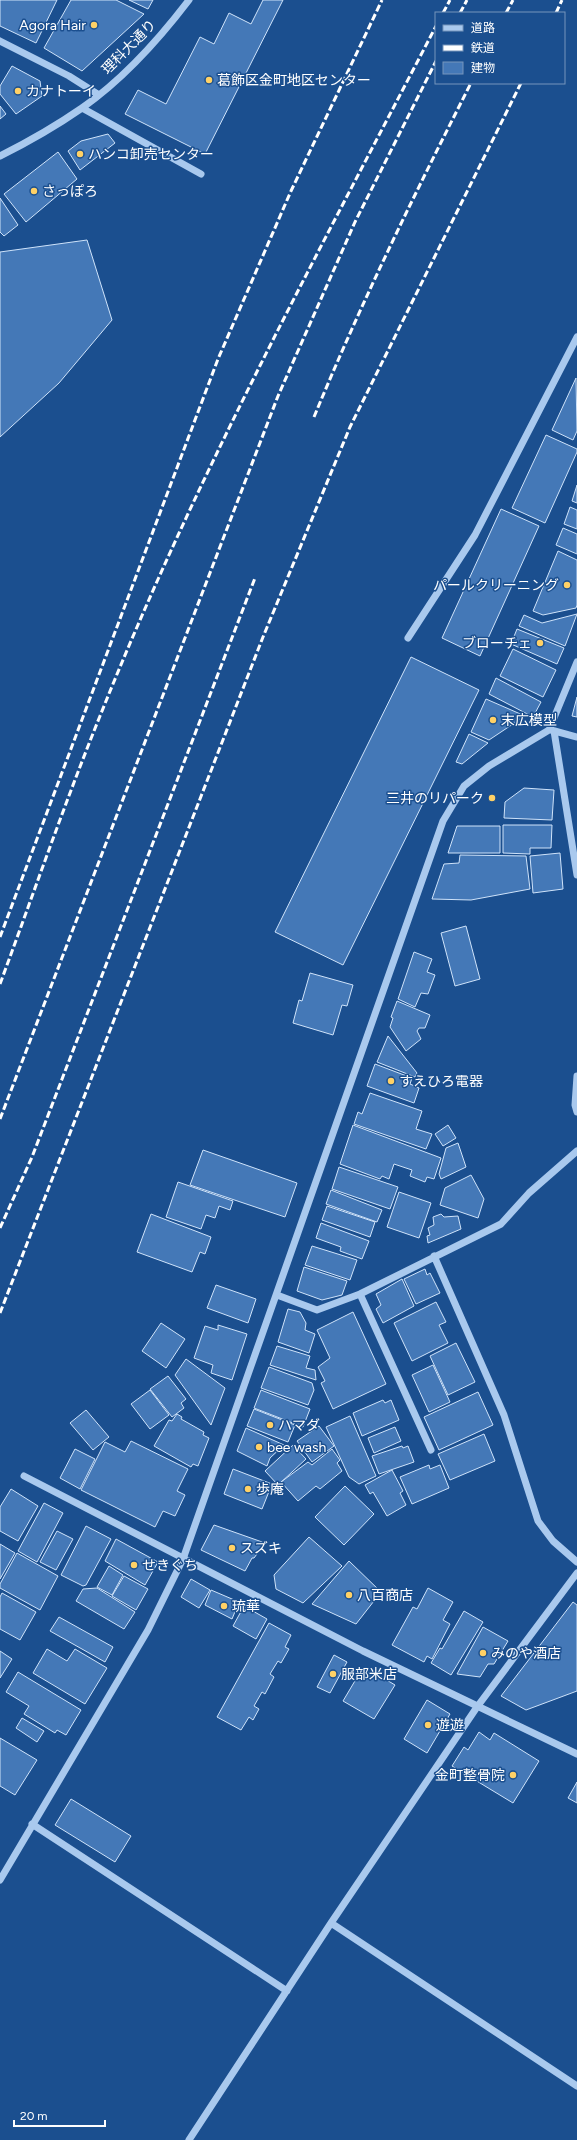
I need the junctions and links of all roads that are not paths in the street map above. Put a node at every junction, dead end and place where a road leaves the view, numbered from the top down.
1 (189, 0) edge
2 (0, 41) edge
3 (100, 95) junction
4 (82, 108) junction
5 (0, 156) edge
6 (201, 174) dead end
7 (577, 337) edge
8 (408, 638) dead end
9 (577, 662) edge
10 (552, 730) junction
11 (577, 737) edge
12 (577, 875) edge
13 (577, 1076) edge
14 (577, 1112) edge
15 (577, 1151) edge
16 (434, 1256) junction
17 (360, 1294) junction
18 (277, 1295) junction
19 (431, 1450) dead end
20 (24, 1476) dead end
21 (183, 1559) junction
22 (577, 1562) edge
23 (577, 1573) edge
24 (477, 1707) junction
25 (577, 1754) edge
26 (32, 1824) junction
27 (0, 1880) edge
28 (331, 1923) junction
29 (287, 1991) junction
30 (577, 2086) edge
31 (192, 2139) edge

1 - 3 street, 理科大通り
2 - 3 street
3 - 4 street, 理科大通り
4 - 5 street, 理科大通り
4 - 6 street
7 - 8 street
9 - 10 street
10 - 11 street
10 - 12 street
10 - 18 street
13 - 14 street
15 - 16 street
16 - 17 street
16 - 22 street
17 - 18 street
17 - 19 street
18 - 21 street
20 - 21 street
21 - 24 street
21 - 26 street
23 - 24 street
24 - 25 street
24 - 28 street
26 - 27 street
26 - 29 street
28 - 29 street
28 - 30 street
29 - 31 street

